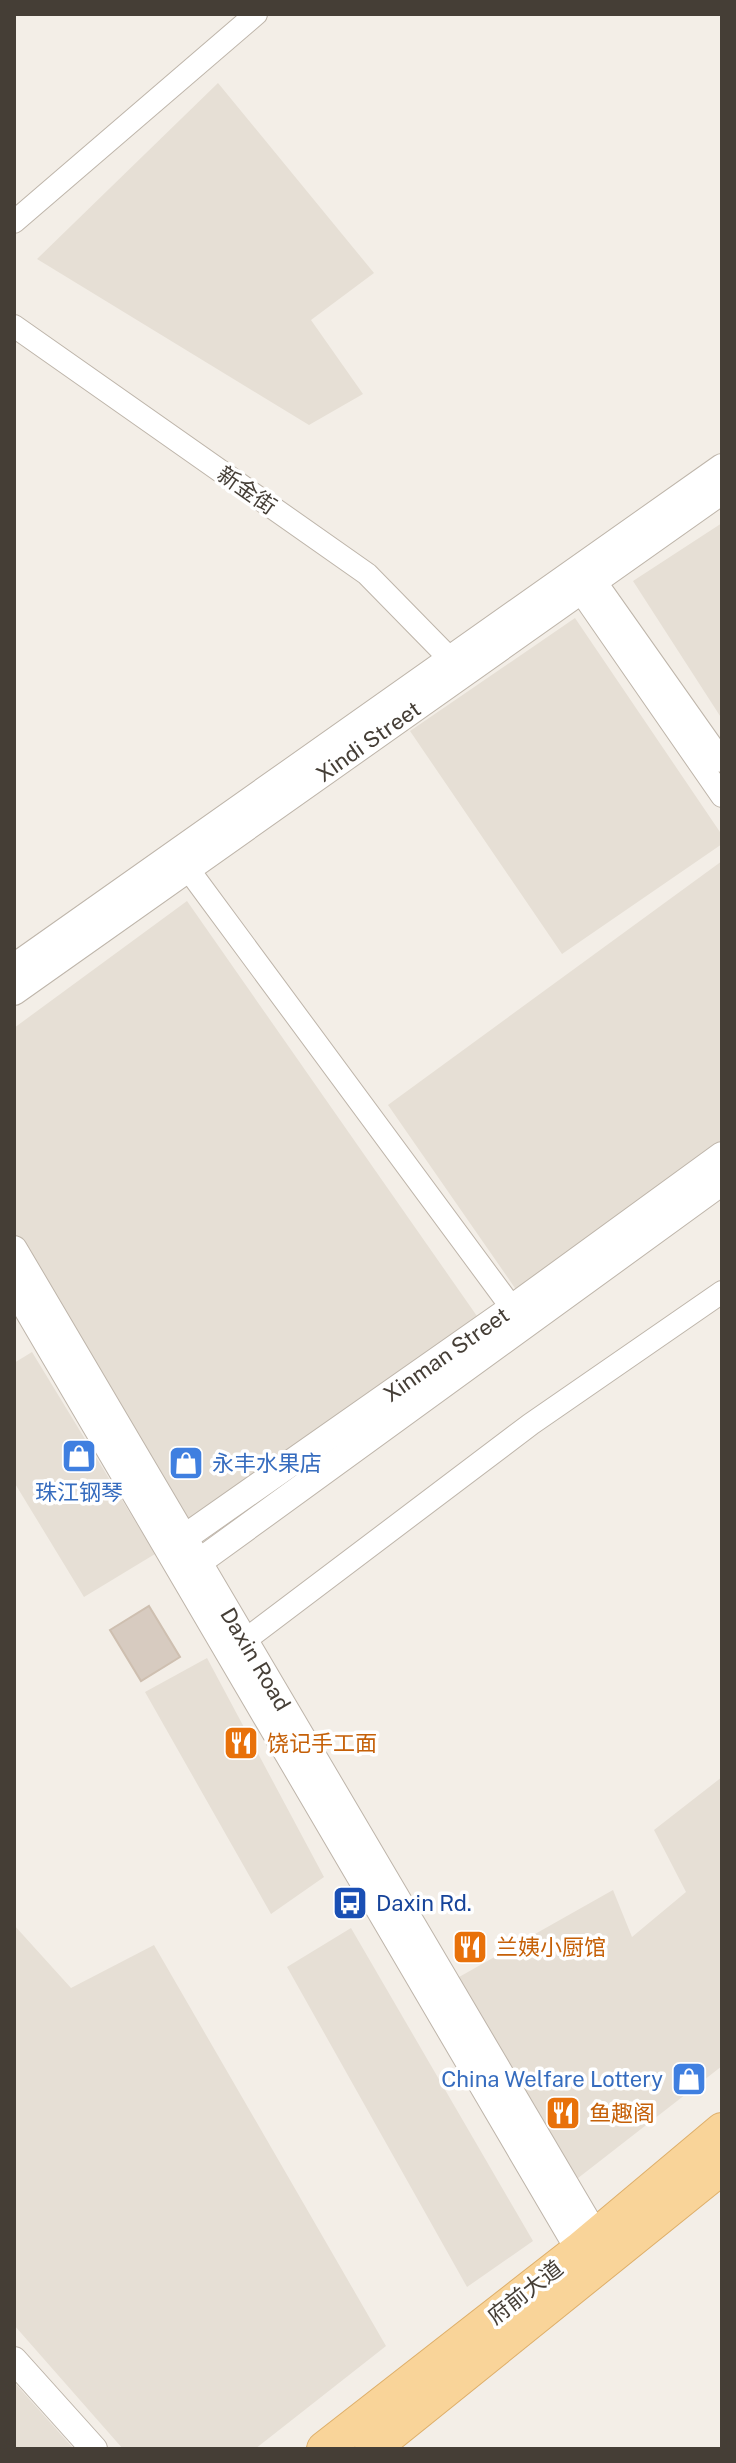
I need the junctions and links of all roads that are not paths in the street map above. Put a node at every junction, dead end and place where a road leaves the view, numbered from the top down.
1 (256, 14) edge
2 (14, 222) edge
3 (14, 326) edge
4 (722, 467) edge
5 (722, 491) edge
6 (588, 586) junction
7 (464, 673) junction
8 (722, 761) edge
9 (722, 796) edge
10 (188, 869) junction
11 (14, 967) edge
12 (14, 992) edge
13 (722, 1155) edge
14 (722, 1182) edge
15 (14, 1249) edge
16 (14, 1287) edge
17 (722, 1292) edge
18 (512, 1308) junction
19 (169, 1549) junction
20 (199, 1562) junction
21 (230, 1652) junction
22 (722, 2130) edge
23 (722, 2167) edge
24 (587, 2243) junction
25 (14, 2360) edge
26 (94, 2449) edge
27 (324, 2449) edge
28 (372, 2449) edge

1 - 2 street
3 - 7 street, 新金街
4 - 11 street, Xindi Street
5 - 6 street, Xindi Street
6 - 7 street, Xindi Street
6 - 8 street
6 - 9 street
7 - 10 street, Xindi Street
10 - 12 street, Xindi Street
10 - 18 street
13 - 18 street, Xinman Street
14 - 20 street, Xinman Street
15 - 20 street, Daxin Road
16 - 19 street, Daxin Road
17 - 21 street
18 - 19 street, Xinman Street
19 - 21 street, Daxin Road
20 - 24 street, Daxin Road
21 - 24 street, Daxin Road
22 - 24 main road, 府前大道
23 - 28 main road, 府前大道
24 - 27 main road, 府前大道
25 - 26 street

